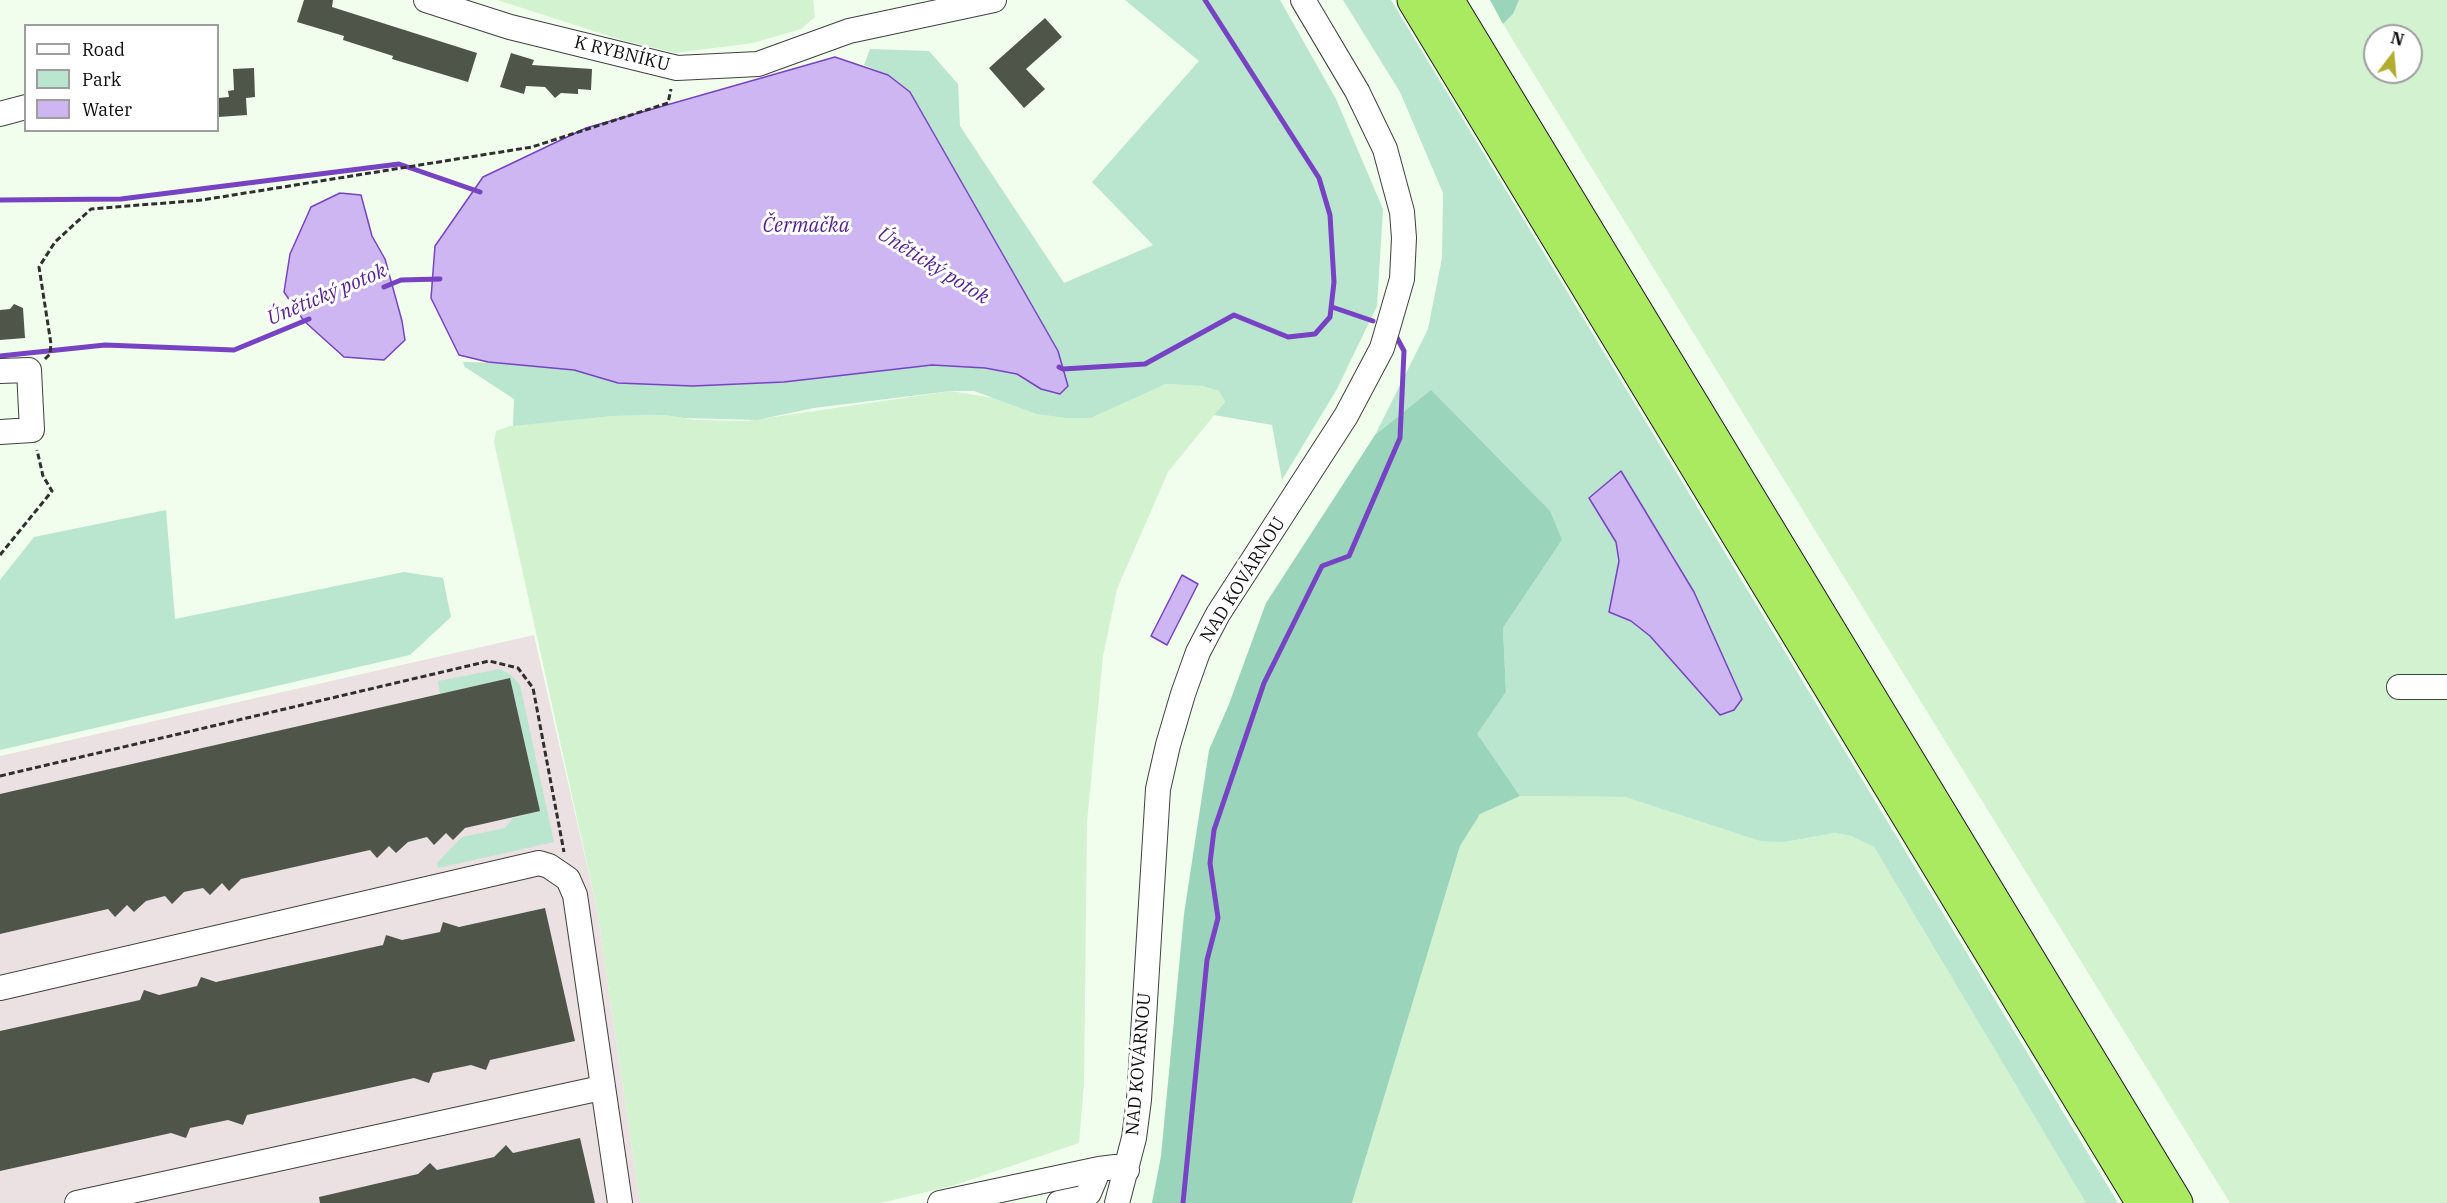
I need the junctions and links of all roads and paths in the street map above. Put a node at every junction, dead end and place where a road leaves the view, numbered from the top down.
1 (426, 0) edge
2 (994, 0) edge
3 (1304, 0) edge
4 (1414, 0) edge
5 (1447, 0) edge
6 (677, 68) junction
7 (24, 108) edge
8 (0, 114) edge
9 (29, 370) junction
10 (0, 371) edge
11 (32, 430) junction
12 (0, 432) edge
13 (0, 555) edge
14 (2399, 687) dead end
15 (2447, 687) edge
16 (0, 776) edge
17 (558, 870) junction
18 (0, 988) edge
19 (601, 1088) junction
20 (1099, 1169) junction
21 (1127, 1170) junction
22 (76, 1203) edge
23 (620, 1203) edge
24 (940, 1203) edge
25 (1059, 1203) edge
26 (1117, 1203) edge
27 (2143, 1203) edge
28 (2176, 1203) edge

1 - 6 street, K RYBNÍKU
2 - 6 street, K RYBNÍKU
3 - 21 street, NAD KOVÁRNOU
4 - 27 highway
5 - 28 highway
6 - 9 path
7 - 8 street
9 - 10 street
9 - 11 street
11 - 12 street
11 - 13 path
14 - 15 street
16 - 17 path
17 - 18 street
17 - 19 street
19 - 22 street
19 - 23 street
20 - 21 street
20 - 24 street
20 - 25 street
21 - 26 street, NAD KOVÁRNOU

